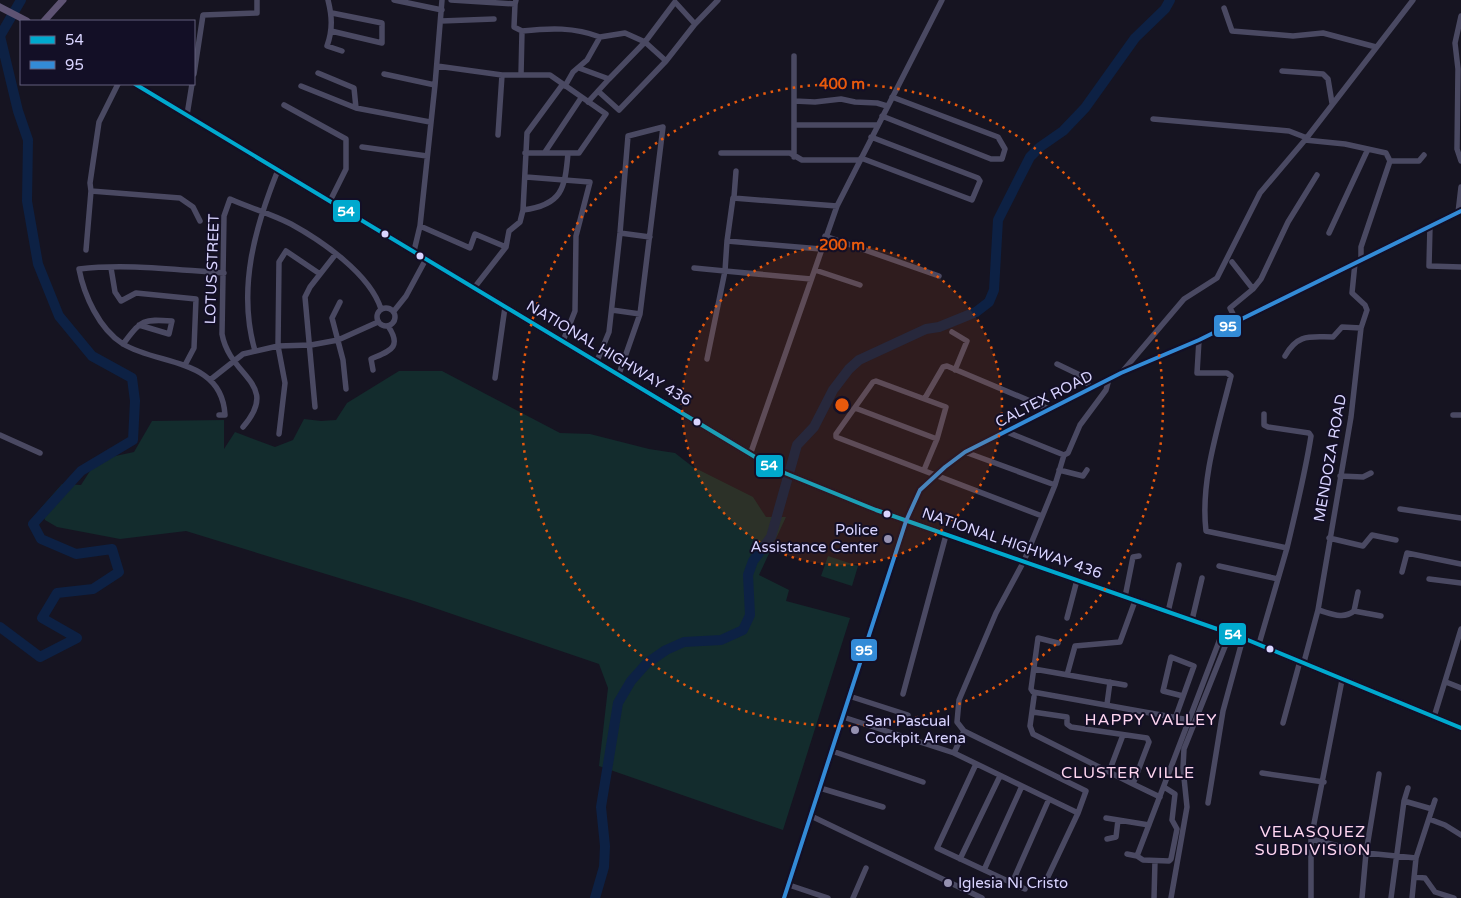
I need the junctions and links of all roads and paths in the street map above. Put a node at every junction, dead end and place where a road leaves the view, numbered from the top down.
1 (63, 0) edge
2 (256, 0) edge
3 (328, 0) edge
4 (394, 0) edge
5 (442, 0) edge
6 (451, 0) edge
7 (718, 0) edge
8 (942, 0) edge
9 (1413, 0) edge
10 (676, 1) edge
11 (412, 2) edge
12 (516, 2) edge
13 (3, 8) edge
14 (1224, 8) dead end
15 (442, 10) junction
16 (332, 13) junction
17 (1461, 16) edge
18 (494, 19) dead end
19 (26, 20) edge
20 (45, 20) edge
21 (441, 21) junction
22 (695, 24) junction
23 (331, 31) junction
24 (522, 31) junction
25 (600, 37) junction
26 (645, 42) junction
27 (1376, 47) junction
28 (342, 51) dead end
29 (794, 56) dead end
30 (666, 61) junction
31 (1458, 61) edge
32 (437, 66) junction
33 (195, 67) edge
34 (579, 68) junction
35 (1282, 70) dead end
36 (318, 73) dead end
37 (384, 74) dead end
38 (502, 75) junction
39 (521, 75) junction
40 (609, 79) junction
41 (118, 85) edge
42 (136, 85) edge
43 (192, 85) edge
44 (435, 85) junction
45 (564, 85) junction
46 (301, 86) dead end
47 (598, 92) junction
48 (892, 97) junction
49 (581, 98) junction
50 (794, 101) junction
51 (588, 102) junction
52 (1332, 104) junction
53 (284, 105) dead end
54 (886, 106) junction
55 (356, 108) junction
56 (187, 114) junction
57 (882, 116) junction
58 (1153, 119) dead end
59 (430, 122) junction
60 (794, 125) junction
61 (878, 125) junction
62 (498, 135) dead end
63 (871, 137) junction
64 (1306, 139) junction
65 (362, 147) dead end
66 (1368, 149) junction
67 (545, 152) junction
68 (525, 153) junction
69 (568, 153) junction
70 (721, 153) dead end
71 (1424, 155) dead end
72 (427, 156) junction
73 (794, 157) junction
74 (860, 159) junction
75 (1390, 161) junction
76 (1461, 161) edge
77 (278, 170) junction
78 (736, 171) dead end
79 (1316, 175) dead end
80 (526, 177) junction
81 (566, 180) junction
82 (1461, 187) edge
83 (91, 191) junction
84 (734, 197) junction
85 (330, 200) junction
86 (837, 206) junction
87 (523, 210) junction
88 (1460, 212) edge
89 (260, 213) junction
90 (200, 221) dead end
91 (420, 226) junction
92 (1430, 226) junction
93 (620, 233) junction
94 (1329, 233) dead end
95 (825, 236) junction
96 (650, 237) junction
97 (727, 241) junction
98 (506, 247) junction
99 (821, 249) junction
100 (86, 250) dead end
101 (414, 252) junction
102 (335, 255) junction
103 (426, 259) junction
104 (1232, 262) dead end
105 (1358, 262) junction
106 (1461, 266) edge
107 (111, 268) junction
108 (694, 268) dead end
109 (815, 270) junction
110 (724, 272) junction
111 (224, 274) junction
112 (320, 274) junction
113 (938, 276) dead end
114 (811, 279) junction
115 (860, 285) dead end
116 (474, 288) junction
117 (1253, 289) junction
118 (340, 302) dead end
119 (505, 307) junction
120 (381, 309) junction
121 (612, 310) junction
122 (394, 311) junction
123 (640, 314) junction
124 (378, 322) junction
125 (1237, 322) junction
126 (139, 325) junction
127 (388, 326) junction
128 (1362, 328) junction
129 (952, 332) dead end
130 (338, 340) junction
131 (1199, 340) junction
132 (563, 341) junction
133 (123, 344) junction
134 (310, 345) junction
135 (278, 346) junction
136 (254, 351) junction
137 (1285, 356) dead end
138 (707, 359) dead end
139 (232, 360) junction
140 (597, 361) junction
141 (1057, 364) dead end
142 (185, 365) junction
143 (373, 370) dead end
144 (955, 370) junction
145 (619, 374) junction
146 (1121, 374) junction
147 (495, 378) dead end
148 (1109, 379) junction
149 (210, 380) junction
150 (1090, 388) junction
151 (346, 389) dead end
152 (925, 398) junction
153 (315, 407) dead end
154 (855, 408) junction
155 (1048, 409) junction
156 (1264, 414) dead end
157 (219, 415) dead end
158 (1453, 415) dead end
159 (1461, 415) edge
160 (243, 427) dead end
161 (1007, 432) junction
162 (279, 434) dead end
163 (0, 435) edge
164 (938, 439) junction
165 (965, 452) junction
166 (40, 453) dead end
167 (750, 455) junction
168 (1064, 455) junction
169 (924, 470) junction
170 (1059, 470) junction
171 (1087, 470) dead end
172 (1371, 472) dead end
173 (936, 474) junction
174 (1340, 476) junction
175 (1055, 486) junction
176 (1400, 509) dead end
177 (1042, 516) junction
178 (1461, 518) edge
179 (906, 521) junction
180 (946, 535) junction
181 (1329, 538) junction
182 (1396, 540) dead end
183 (1286, 548) junction
184 (1139, 556) dead end
185 (1024, 562) junction
186 (1461, 564) edge
187 (1179, 565) dead end
188 (1219, 566) dead end
189 (1402, 572) dead end
190 (1202, 578) dead end
191 (1278, 579) junction
192 (1429, 579) dead end
193 (1077, 580) junction
194 (1461, 583) edge
195 (1358, 592) dead end
196 (1125, 597) junction
197 (1135, 600) junction
198 (1318, 610) junction
199 (1354, 611) junction
200 (1168, 612) junction
201 (1381, 616) dead end
202 (1067, 618) dead end
203 (1192, 620) junction
204 (1461, 629) edge
205 (1226, 632) junction
206 (1243, 638) junction
207 (1058, 643) dead end
208 (1259, 644) junction
209 (1302, 661) junction
210 (1034, 669) junction
211 (1068, 675) junction
212 (1342, 680) junction
213 (1110, 682) junction
214 (1446, 682) junction
215 (1125, 685) dead end
216 (1461, 688) edge
217 (903, 694) dead end
218 (849, 696) junction
219 (1183, 696) junction
220 (1034, 697) dead end
221 (1107, 704) junction
222 (1033, 712) junction
223 (908, 715) dead end
224 (1176, 716) junction
225 (843, 717) junction
226 (1434, 717) junction
227 (1189, 720) junction
228 (1283, 723) dead end
229 (1461, 728) edge
230 (964, 731) junction
231 (1123, 735) junction
232 (832, 751) junction
233 (954, 753) junction
234 (976, 764) junction
235 (1109, 772) junction
236 (1262, 773) dead end
237 (1380, 774) dead end
238 (1000, 776) junction
239 (923, 782) dead end
240 (1324, 782) junction
241 (1133, 784) junction
242 (1022, 786) junction
243 (1164, 787) junction
244 (820, 788) junction
245 (1408, 788) dead end
246 (1160, 797) junction
247 (1049, 799) junction
248 (1435, 800) dead end
249 (1404, 801) junction
250 (1208, 803) dead end
251 (883, 807) dead end
252 (1432, 809) junction
253 (1078, 813) junction
254 (811, 816) junction
255 (1106, 818) dead end
256 (1429, 819) junction
257 (1118, 820) junction
258 (1148, 825) junction
259 (1461, 835) edge
260 (1107, 839) dead end
261 (1311, 839) junction
262 (1366, 853) junction
263 (1127, 854) dead end
264 (1137, 856) junction
265 (1396, 856) junction
266 (1416, 858) junction
267 (960, 859) junction
268 (1155, 861) junction
269 (866, 868) dead end
270 (984, 870) junction
271 (1414, 877) junction
272 (1012, 883) junction
273 (789, 885) junction
274 (1044, 885) dead end
275 (1025, 889) dead end
276 (784, 898) edge
277 (828, 898) edge
278 (853, 898) edge
279 (982, 898) edge
280 (1154, 898) edge
281 (1171, 898) edge
282 (1311, 898) edge
283 (1362, 898) edge
284 (1391, 898) edge
285 (1412, 898) edge
286 (1454, 898) edge

1 - 20 main road
2 - 33 street
3 - 16 street
4 - 11 street
5 - 15 street
6 - 12 street
7 - 22 street
8 - 48 street
9 - 27 street
10 - 22 street
10 - 26 street
11 - 15 street
12 - 24 street
13 - 19 main road
14 - 27 street
15 - 21 street
16 - 23 street
16 - 23 street
17 - 31 street
18 - 21 street
21 - 32 street
22 - 30 street
23 - 28 street
24 - 25 street
24 - 39 street
25 - 26 street
25 - 34 street
26 - 30 street
26 - 40 street
27 - 52 street
29 - 50 street
30 - 47 street
31 - 76 street
32 - 38 street
32 - 44 street
34 - 40 street
34 - 45 street
35 - 52 street
36 - 55 street
37 - 44 street
38 - 39 street
38 - 62 street
39 - 45 street
40 - 47 street
41 - 83 street
42 - 56 main road, NATIONAL HIGHWAY 436
43 - 56 street
44 - 59 street
45 - 49 street
45 - 68 street
46 - 55 street
47 - 51 street
48 - 54 street
48 - 57 street
49 - 51 street
49 - 67 street
50 - 54 street
50 - 60 street
51 - 69 street
52 - 64 street
53 - 85 street
54 - 57 street
55 - 59 street
56 - 77 main road, NATIONAL HIGHWAY 436
57 - 61 street
58 - 64 street
59 - 72 street
60 - 61 street
60 - 73 street
61 - 63 street
63 - 74 street
63 - 74 street
64 - 66 street
64 - 146 street
65 - 72 street
66 - 75 street
66 - 94 street
67 - 68 street
67 - 69 street
68 - 80 street
69 - 81 street
70 - 73 street
71 - 75 street
72 - 91 street
73 - 74 street
74 - 86 street
75 - 105 street
77 - 85 main road, NATIONAL HIGHWAY 436
77 - 89 street
78 - 84 street
79 - 117 street
80 - 81 street
80 - 87 street
81 - 87 street
81 - 132 street
82 - 88 street
83 - 90 street
83 - 100 street
84 - 86 street
84 - 97 street
85 - 101 main road, NATIONAL HIGHWAY 436
86 - 95 street
87 - 98 street
88 - 92 street, CALTEX ROAD
89 - 102 street, LOTUS STREET
89 - 111 street, LOTUS STREET
89 - 136 street
91 - 98 street
91 - 101 street
92 - 105 street, CALTEX ROAD
92 - 106 street
93 - 96 street
93 - 96 street
93 - 121 street
95 - 99 street
95 - 113 street
96 - 123 street
97 - 99 street
97 - 110 street
98 - 116 street
99 - 109 street
101 - 103 main road, NATIONAL HIGHWAY 436
102 - 112 street
102 - 120 street, LOTUS STREET
103 - 116 main road, NATIONAL HIGHWAY 436
103 - 122 street
104 - 117 street
105 - 125 street, CALTEX ROAD
105 - 128 street, MENDOZA ROAD
107 - 111 street
107 - 133 street
107 - 142 street
108 - 110 street
109 - 114 street
109 - 115 street
110 - 114 street
110 - 138 street
111 - 139 street, LOTUS STREET
112 - 134 street
112 - 135 street
114 - 167 street
116 - 119 main road, NATIONAL HIGHWAY 436
117 - 125 street
118 - 130 street
119 - 132 main road, NATIONAL HIGHWAY 436
119 - 147 street
120 - 122 street
120 - 124 street
121 - 123 street
121 - 140 street
122 - 127 street
123 - 145 street
124 - 127 street
124 - 130 street
125 - 131 street, CALTEX ROAD
126 - 126 street
126 - 133 street
127 - 143 street
128 - 137 street
128 - 174 street, MENDOZA ROAD
129 - 144 street
130 - 134 street
130 - 151 street
131 - 146 street, CALTEX ROAD
131 - 183 street
132 - 140 main road, NATIONAL HIGHWAY 436
133 - 142 street
134 - 135 street
134 - 153 street
135 - 136 street
135 - 162 street
136 - 139 street
139 - 149 street
139 - 160 street, LOTUS STREET
140 - 145 main road, NATIONAL HIGHWAY 436
141 - 150 street
142 - 149 street
144 - 152 street
144 - 155 street
145 - 167 main road, NATIONAL HIGHWAY 436
146 - 148 street, CALTEX ROAD
148 - 150 street, CALTEX ROAD
148 - 168 street
149 - 157 street
150 - 155 street, CALTEX ROAD
152 - 154 street
152 - 164 street
154 - 164 street
154 - 169 street
155 - 161 street, CALTEX ROAD
156 - 183 street
158 - 159 street
161 - 165 street, CALTEX ROAD
161 - 168 street
163 - 166 street
164 - 169 street
165 - 173 street, CALTEX ROAD
165 - 175 street
167 - 179 main road, NATIONAL HIGHWAY 436
168 - 170 street
169 - 173 street
170 - 171 street
170 - 175 street
172 - 174 street
173 - 177 street
173 - 179 street, CALTEX ROAD
174 - 181 street, MENDOZA ROAD
175 - 177 street
176 - 178 street
177 - 185 street
179 - 180 main road, NATIONAL HIGHWAY 436
179 - 218 street, CALTEX ROAD
180 - 185 main road, NATIONAL HIGHWAY 436
180 - 217 street
181 - 182 street
181 - 198 street, MENDOZA ROAD
183 - 191 street
184 - 196 street
185 - 193 main road, NATIONAL HIGHWAY 436
185 - 230 street
186 - 189 street
187 - 200 street
188 - 191 street
190 - 203 street
191 - 208 street
192 - 194 street
193 - 196 main road, NATIONAL HIGHWAY 436
193 - 202 street
195 - 199 street
196 - 197 main road, NATIONAL HIGHWAY 436
197 - 200 main road, NATIONAL HIGHWAY 436
197 - 211 street
198 - 199 street
198 - 209 street, MENDOZA ROAD
199 - 201 street
200 - 203 main road, NATIONAL HIGHWAY 436
203 - 205 main road, NATIONAL HIGHWAY 436
204 - 214 street
205 - 206 main road, NATIONAL HIGHWAY 436
205 - 227 street
205 - 281 street
206 - 208 main road, NATIONAL HIGHWAY 436
206 - 250 street
207 - 210 street
208 - 209 main road, NATIONAL HIGHWAY 436
209 - 212 main road, NATIONAL HIGHWAY 436
209 - 228 street, MENDOZA ROAD
210 - 211 street
210 - 221 street
211 - 213 street
212 - 226 main road, NATIONAL HIGHWAY 436
212 - 240 street
213 - 215 street
213 - 221 street
214 - 216 street
214 - 226 street
218 - 223 street
218 - 225 street, CALTEX ROAD
219 - 219 street
219 - 224 street
220 - 222 street
221 - 224 street
222 - 231 street
222 - 235 street
224 - 227 street
225 - 232 street, CALTEX ROAD
225 - 233 street
226 - 229 main road, NATIONAL HIGHWAY 436
227 - 243 street
230 - 233 street
230 - 253 street
231 - 235 street
231 - 241 street
232 - 239 street
232 - 244 street, CALTEX ROAD
233 - 234 street
234 - 238 street
234 - 267 street
235 - 241 street
236 - 240 street
237 - 262 street
238 - 242 street
238 - 267 street
240 - 261 street
241 - 246 street
242 - 247 street
242 - 270 street
243 - 246 street
243 - 268 street
244 - 251 street
244 - 254 street, CALTEX ROAD
245 - 249 street
246 - 258 street
247 - 253 street
247 - 272 street
248 - 252 street
249 - 252 street
249 - 265 street
252 - 256 street
253 - 274 street
254 - 273 street, CALTEX ROAD
254 - 279 street
255 - 257 street
256 - 259 street
256 - 266 street
257 - 258 street
257 - 260 street
258 - 264 street
261 - 262 street
261 - 282 street
262 - 265 street
262 - 283 street
263 - 264 street
264 - 268 street
265 - 266 street
265 - 284 street
266 - 271 street
267 - 270 street
268 - 280 street
269 - 278 street
270 - 272 street
271 - 285 street
271 - 286 street
272 - 275 street
273 - 276 street, CALTEX ROAD
273 - 277 street

